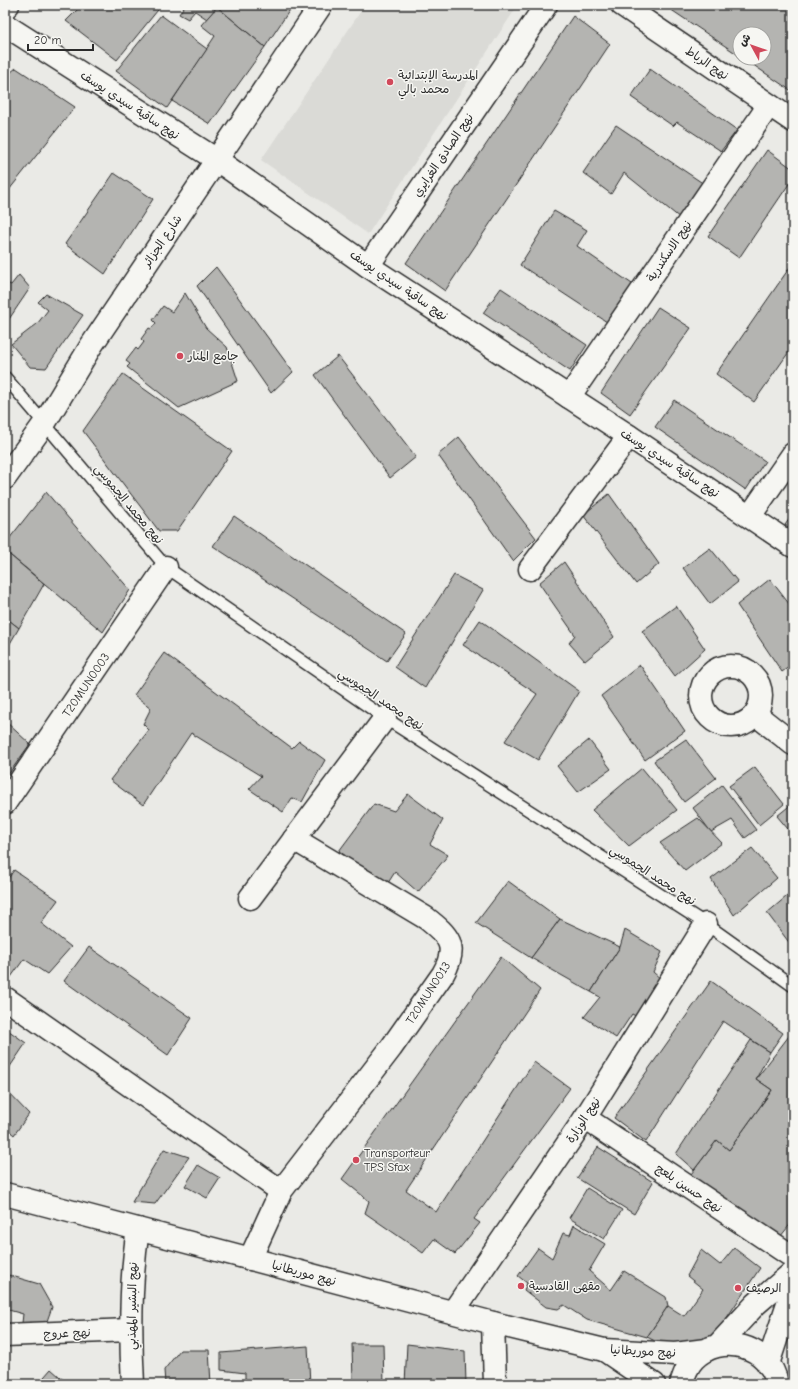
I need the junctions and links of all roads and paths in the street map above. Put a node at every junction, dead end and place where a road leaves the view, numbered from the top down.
1 (8, 5) edge
2 (321, 5) edge
3 (546, 5) edge
4 (622, 5) edge
5 (5, 8) edge
6 (5, 25) edge
7 (769, 105) junction
8 (793, 121) edge
9 (217, 160) junction
10 (368, 266) junction
11 (5, 377) edge
12 (569, 397) junction
13 (44, 424) junction
14 (629, 436) junction
15 (793, 454) edge
16 (5, 478) edge
17 (750, 516) junction
18 (793, 546) edge
19 (166, 567) junction
20 (530, 569) dead end
21 (755, 714) dead end
22 (385, 718) junction
23 (793, 744) edge
24 (5, 803) edge
25 (294, 839) junction
26 (250, 898) dead end
27 (706, 924) junction
28 (793, 986) edge
29 (5, 998) edge
30 (584, 1118) junction
31 (281, 1191) junction
32 (5, 1194) edge
33 (138, 1229) junction
34 (793, 1257) edge
35 (250, 1259) junction
36 (793, 1272) edge
37 (793, 1288) edge
38 (453, 1312) junction
39 (493, 1323) junction
40 (130, 1330) junction
41 (5, 1335) edge
42 (712, 1348) junction
43 (604, 1350) junction
44 (771, 1371) edge
45 (793, 1374) edge
46 (133, 1384) edge
47 (494, 1384) edge
48 (654, 1384) edge
49 (681, 1384) edge

1 - 5 street
2 - 9 street, شارع الجزائر
3 - 10 street, نهج الصادق الغرايري
4 - 7 street, نهج الرباط
6 - 9 street, نهج ساقية سيدي يوسف
7 - 8 street, نهج الرباط
7 - 12 street, نهج الاسكندرية
9 - 10 street, نهج ساقية سيدي يوسف
9 - 13 street, شارع الجزائر
10 - 12 street, نهج ساقية سيدي يوسف
11 - 13 lane, نهج محمد الجموسي
12 - 14 street, نهج ساقية سيدي يوسف
13 - 16 street, شارع الجزائر
13 - 19 lane, نهج محمد الجموسي
14 - 17 street, نهج ساقية سيدي يوسف
14 - 20 street
15 - 17 street
17 - 18 street, نهج ساقية سيدي يوسف
19 - 22 lane, نهج محمد الجموسي
19 - 24 street, T20MUN0003
21 - 23 street
22 - 25 street
22 - 27 lane, نهج محمد الجموسي
25 - 26 street
25 - 31 street, T20MUN0013
27 - 28 lane, نهج محمد الجموسي
27 - 30 street, نهج الوزارة
29 - 31 street
30 - 34 street, نهج حسين بلعج
30 - 38 street, نهج الوزارة
31 - 35 street, T20MUN0013
32 - 33 street, نهج موريطانيا
33 - 35 street, نهج موريطانيا
33 - 40 street, نهج البشير المهذبي
35 - 38 street, نهج موريطانيا
36 - 42 street
37 - 44 street
38 - 39 street, نهج موريطانيا
39 - 43 street, نهج موريطانيا
39 - 47 street
40 - 41 street, نهج عروج
40 - 46 street, نهج البشير المهذبي
42 - 43 street, نهج موريطانيا
42 - 44 street, نهج موريطانيا
42 - 49 street
43 - 48 street, نهج موريطانيا
44 - 45 street

